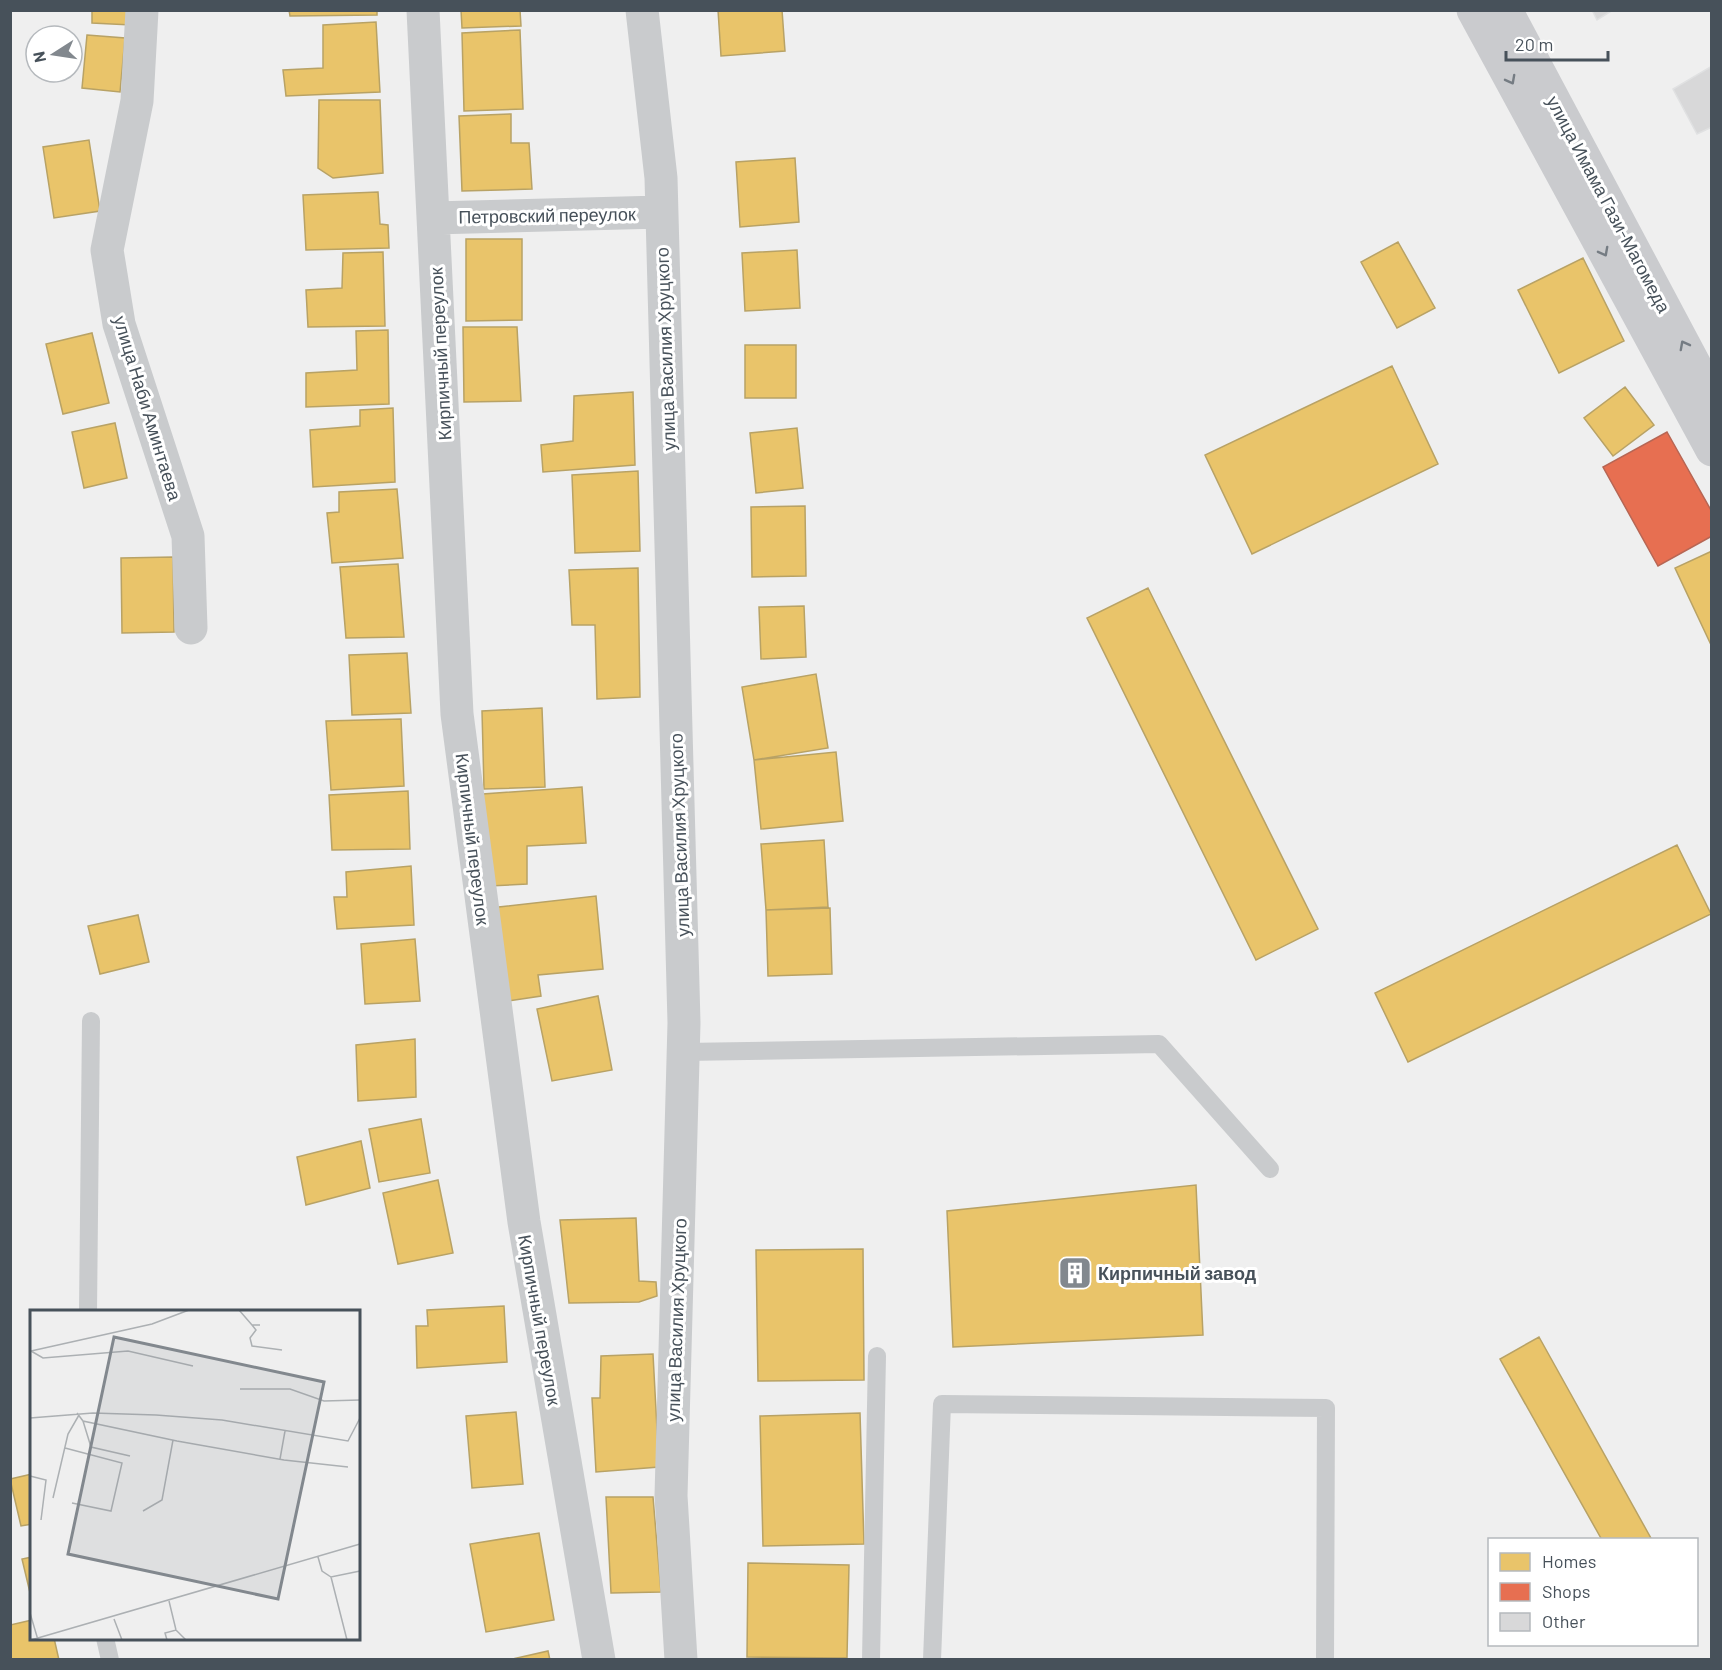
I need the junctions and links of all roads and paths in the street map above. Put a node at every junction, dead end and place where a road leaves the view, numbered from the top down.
1 (142, 10) edge
2 (423, 10) edge
3 (642, 10) edge
4 (1473, 10) edge
5 (1506, 10) edge
6 (662, 212) junction
7 (433, 218) junction
8 (1712, 397) edge
9 (1712, 450) edge
10 (191, 628) dead end
11 (91, 1021) dead end
12 (683, 1052) junction
13 (1270, 1169) dead end
14 (88, 1310) edge
15 (877, 1356) dead end
16 (105, 1640) edge
17 (110, 1659) edge
18 (599, 1659) edge
19 (681, 1659) edge
20 (871, 1659) edge
21 (932, 1659) edge
22 (1325, 1659) edge

1 - 10 street, улица Наби Аминтаева
2 - 7 street, Кирпичный переулок
3 - 6 street, улица Василия Хруцкого
4 -> 9 main road
8 -> 5 main road, улица Имама Гази-Магомеда
6 - 7 street, Петровский переулок
6 - 12 street, улица Василия Хруцкого
7 - 18 street, Кирпичный переулок
11 - 14 lane
12 - 13 lane
12 - 19 street, улица Василия Хруцкого
15 - 20 lane
16 - 17 lane
21 - 22 lane

